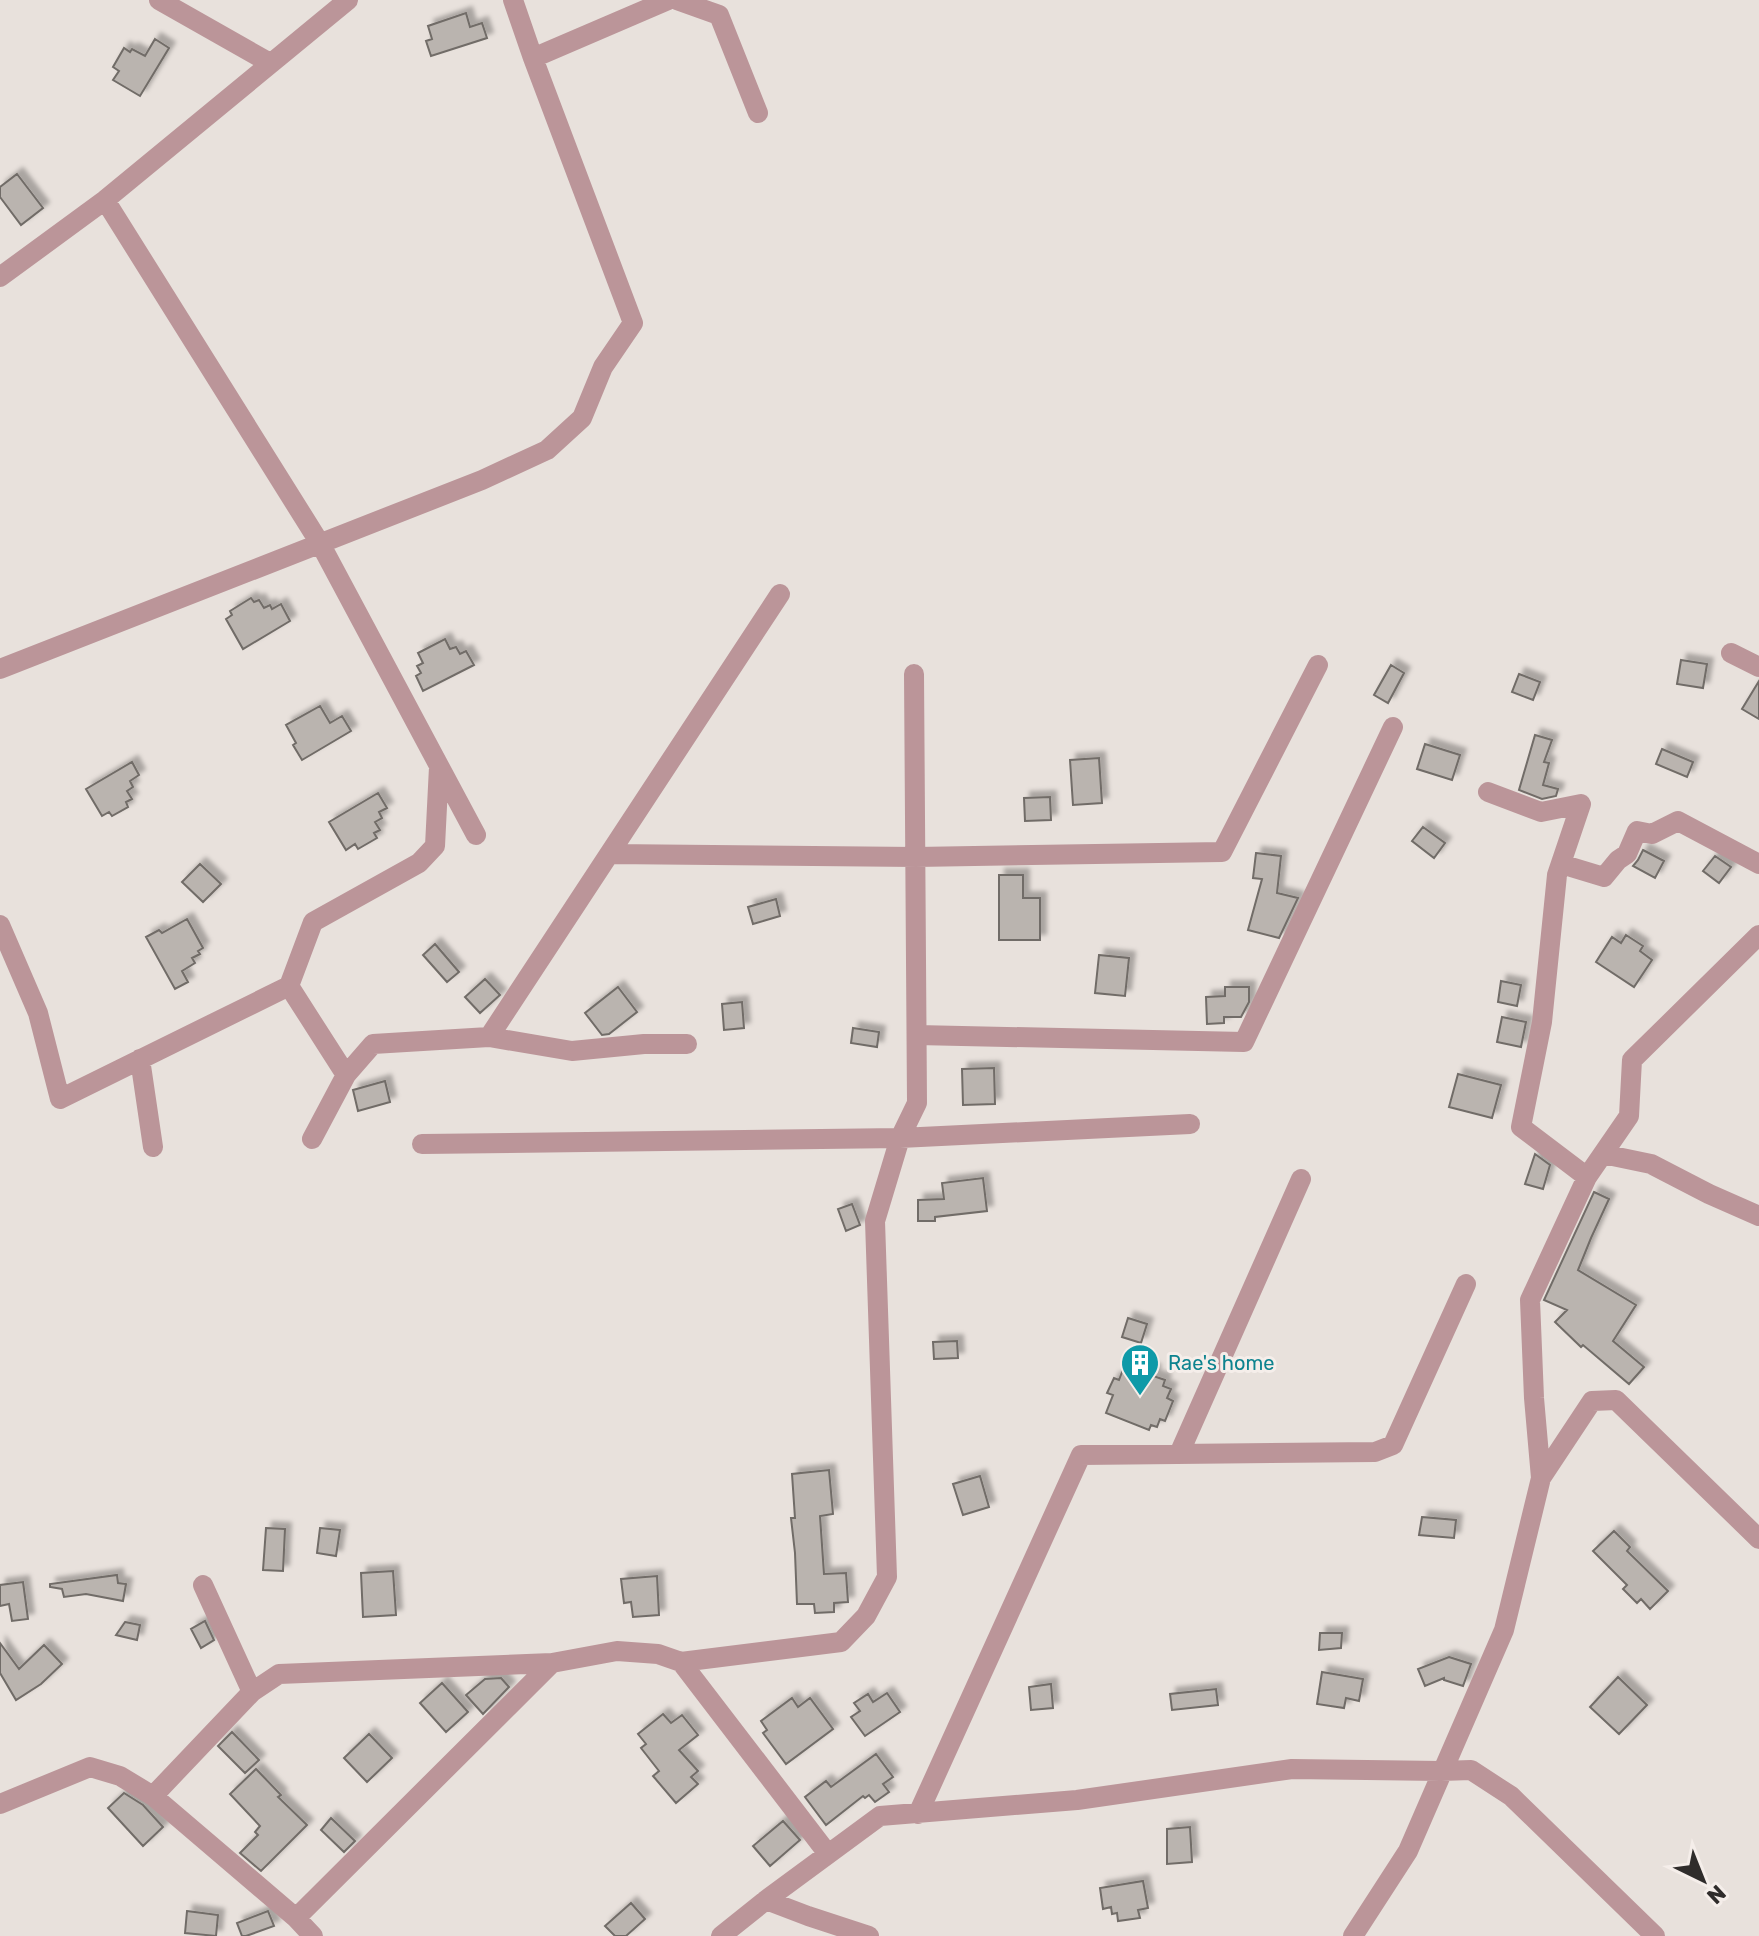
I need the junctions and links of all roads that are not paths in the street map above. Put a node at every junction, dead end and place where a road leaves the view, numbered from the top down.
1 (159, 0) edge
2 (348, 0) edge
3 (513, 0) edge
4 (668, 0) edge
5 (677, 0) edge
6 (533, 58) junction
7 (270, 63) junction
8 (758, 113) dead end
9 (105, 200) junction
10 (3, 271) edge
11 (321, 545) junction
12 (780, 594) dead end
13 (1731, 653) dead end
14 (1318, 665) dead end
15 (1759, 667) edge
16 (0, 669) edge
17 (914, 674) dead end
18 (1393, 727) dead end
19 (439, 767) junction
20 (1488, 792) dead end
21 (476, 835) dead end
22 (610, 854) junction
23 (916, 857) junction
24 (1561, 864) junction
25 (1759, 864) edge
26 (0, 925) edge
27 (1759, 935) edge
28 (289, 986) junction
29 (917, 1035) junction
30 (489, 1037) junction
31 (687, 1044) dead end
32 (140, 1059) junction
33 (346, 1075) junction
34 (1190, 1124) dead end
35 (900, 1138) junction
36 (312, 1139) dead end
37 (422, 1144) dead end
38 (153, 1147) dead end
39 (1603, 1154) junction
40 (1587, 1177) junction
41 (1301, 1179) dead end
42 (1759, 1216) edge
43 (1466, 1284) dead end
44 (1179, 1454) junction
45 (1541, 1478) junction
46 (1759, 1539) edge
47 (203, 1585) dead end
48 (681, 1662) junction
49 (552, 1663) junction
50 (252, 1692) junction
51 (1441, 1771) junction
52 (153, 1796) junction
53 (0, 1804) edge
54 (918, 1814) junction
55 (828, 1854) junction
56 (766, 1900) junction
57 (296, 1918) junction
58 (313, 1936) edge
59 (721, 1936) edge
60 (869, 1936) edge
61 (1353, 1936) edge
62 (1655, 1936) edge

1 - 7 street
2 - 7 street
3 - 6 street
4 - 6 street
5 - 8 street
6 - 11 street
7 - 9 street
9 - 10 street
9 - 11 street
11 - 16 street
11 - 19 street
12 - 22 street
13 - 15 street
14 - 23 street
17 - 23 street
18 - 29 street
19 - 21 street
19 - 28 street
20 - 24 street
22 - 23 street
22 - 30 street
23 - 29 street
24 - 25 street
24 - 40 street
26 - 32 street
27 - 39 street
28 - 32 street
28 - 33 street
29 - 35 street
30 - 31 street
30 - 33 street
32 - 38 street
33 - 36 street
34 - 35 street
35 - 37 street
35 - 48 street
39 - 40 street
39 - 42 street
40 - 45 street
41 - 44 street
43 - 44 street
44 - 54 street
45 - 46 street
45 - 51 street
47 - 50 street
48 - 49 street
48 - 55 street
49 - 50 street
49 - 57 street
50 - 52 street
51 - 54 street
51 - 61 street
51 - 62 street
52 - 53 street
52 - 57 street
54 - 55 street
55 - 56 street
56 - 59 street
56 - 60 street
57 - 58 street

